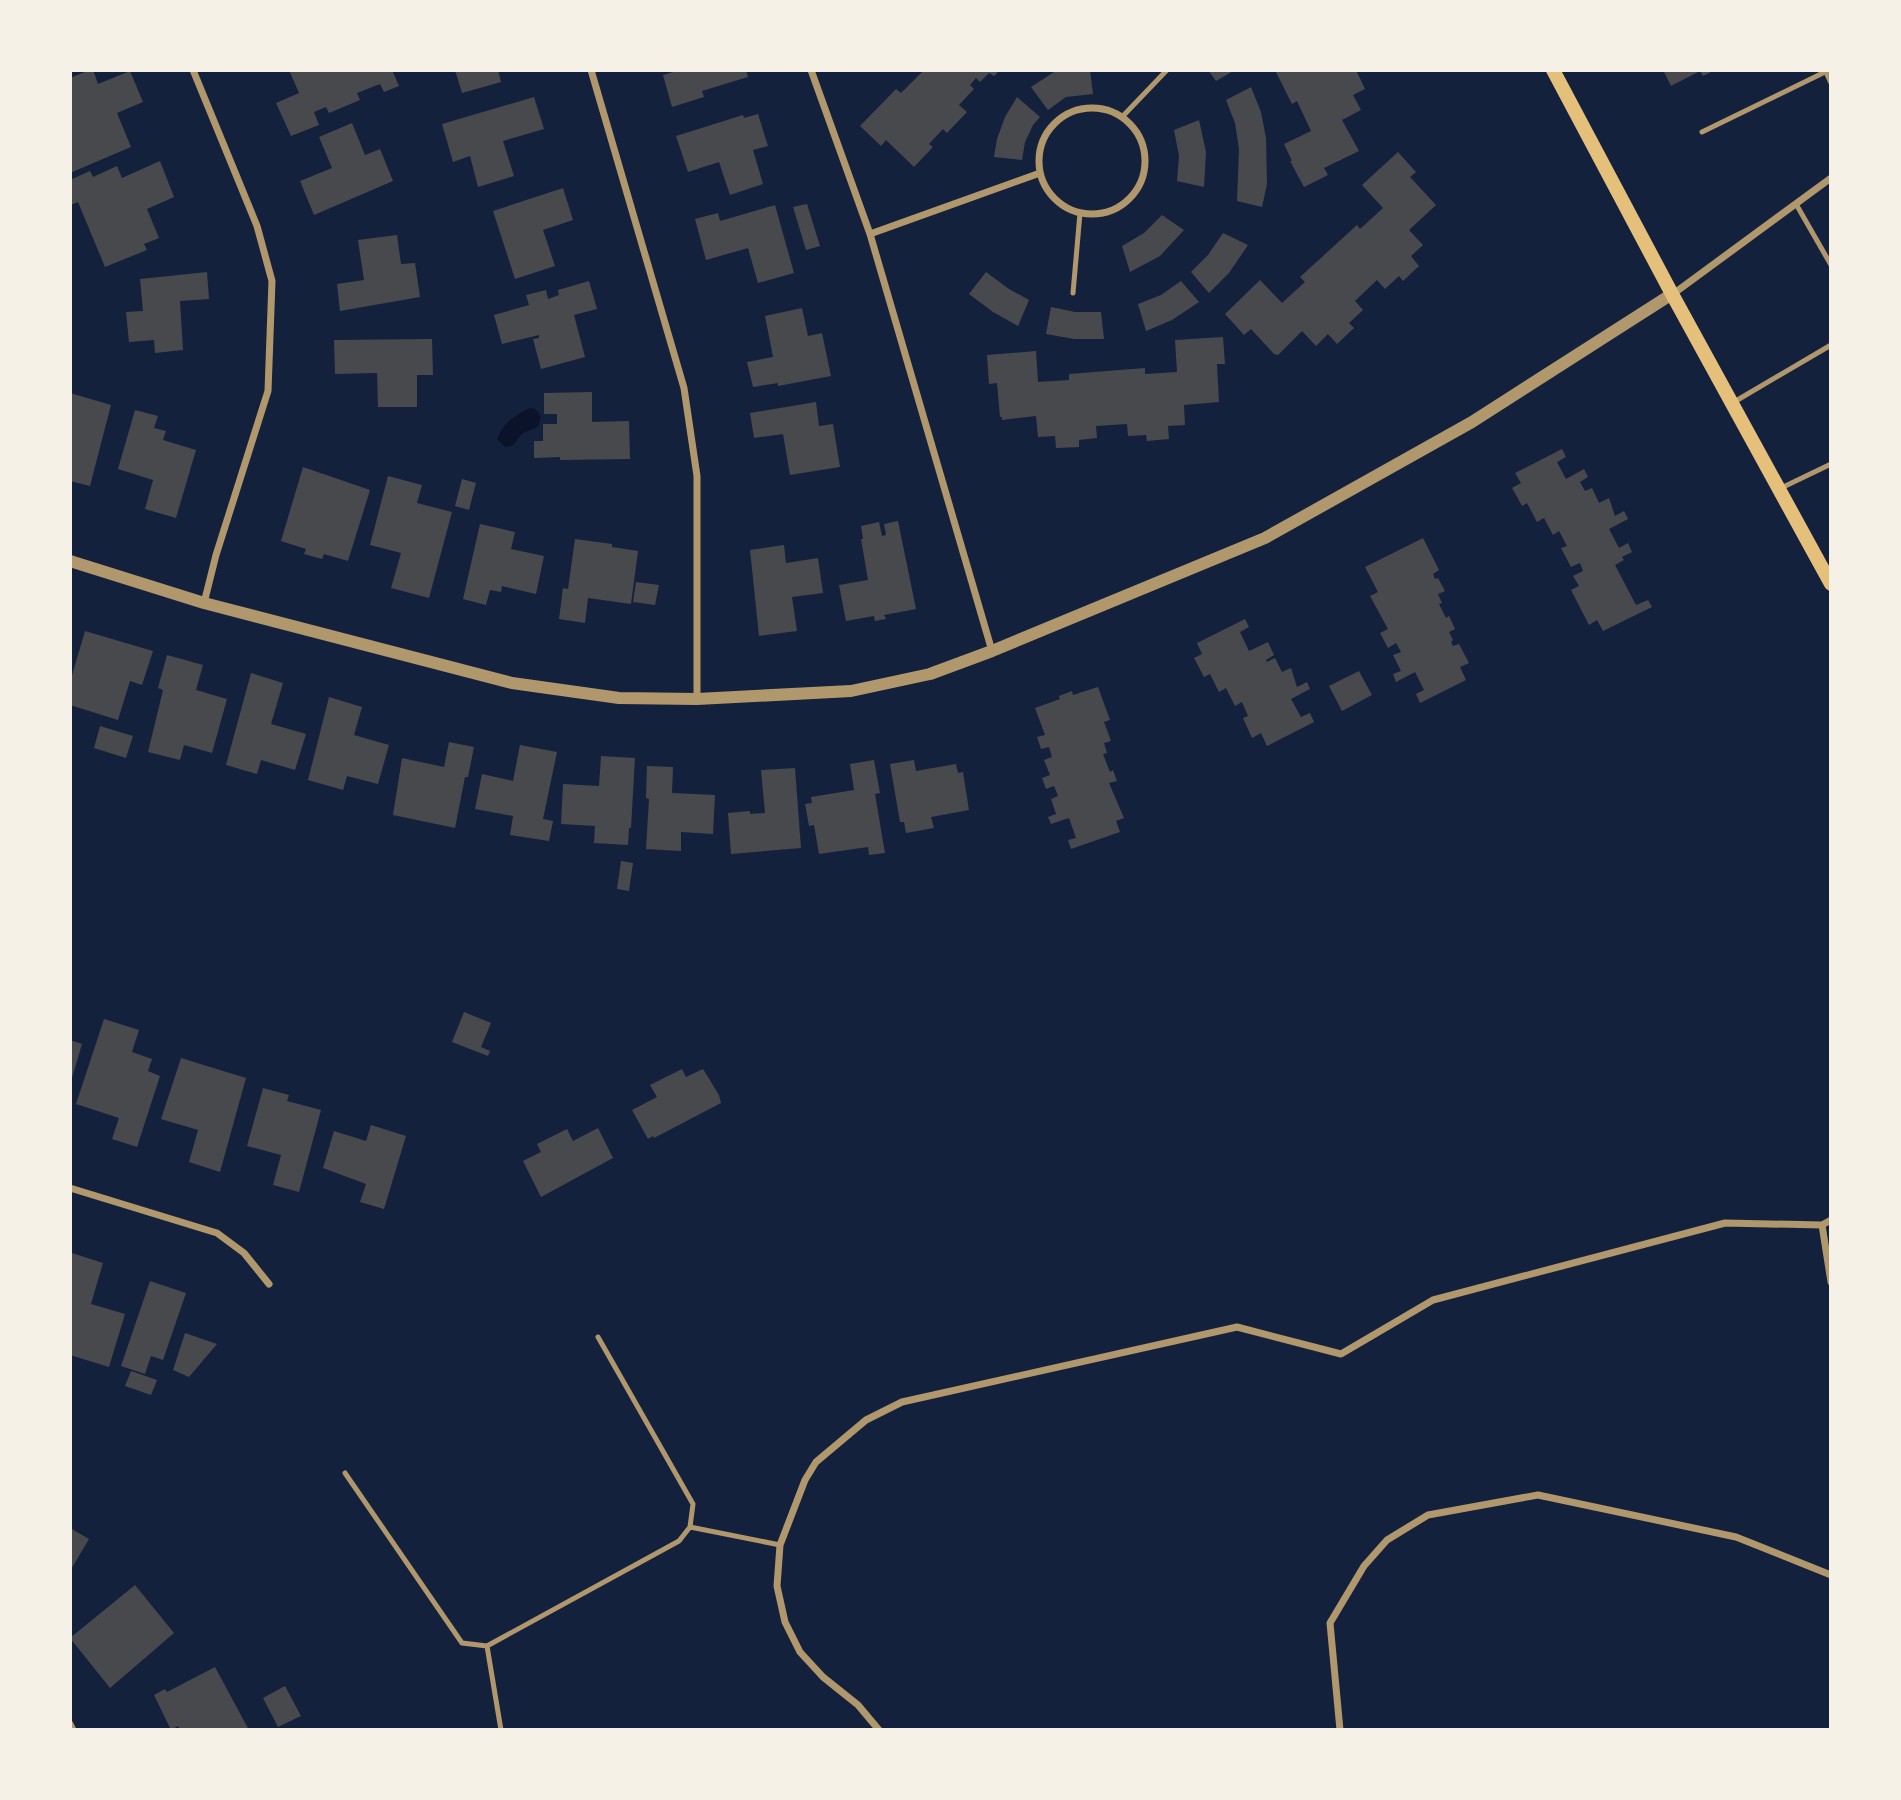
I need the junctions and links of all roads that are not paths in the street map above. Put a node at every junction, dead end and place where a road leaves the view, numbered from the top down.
1 (193, 70) edge
2 (591, 70) edge
3 (811, 70) edge
4 (1167, 70) edge
5 (1553, 70) edge
6 (1825, 71) edge
7 (1831, 83) edge
8 (1122, 117) junction
9 (1702, 132) dead end
10 (1040, 173) junction
11 (1831, 178) edge
12 (1796, 204) junction
13 (1080, 213) junction
14 (870, 234) junction
15 (1831, 265) edge
16 (1073, 293) dead end
17 (1672, 294) junction
18 (1831, 345) edge
19 (1732, 402) junction
20 (1831, 464) edge
21 (1779, 489) junction
22 (70, 561) edge
23 (1831, 584) edge
24 (204, 603) junction
25 (992, 652) junction
26 (697, 699) junction
27 (70, 1188) edge
28 (1831, 1220) edge
29 (1822, 1225) junction
30 (1831, 1282) edge
31 (269, 1284) dead end
32 (598, 1338) dead end
33 (345, 1473) dead end
34 (690, 1527) junction
35 (780, 1545) junction
36 (1831, 1575) edge
37 (488, 1646) junction
38 (70, 1724) edge
39 (73, 1730) edge
40 (501, 1730) edge
41 (879, 1730) edge
42 (1340, 1730) edge

1 - 24 street
2 - 26 street
3 - 14 street
4 - 8 lane
5 - 17 main road
6 - 7 lane
6 - 9 lane
8 - 10 street
8 - 13 street
10 - 13 street
10 - 14 street
11 - 12 street
12 - 15 lane
12 - 17 street
13 - 16 lane
14 - 25 street
17 - 19 main road
17 - 25 street
18 - 19 lane
19 - 21 main road
20 - 21 lane
21 - 23 main road
22 - 24 street
24 - 26 street
25 - 26 street
27 - 31 street
28 - 29 street
29 - 30 street
29 - 35 street
32 - 34 lane
33 - 37 lane
34 - 35 lane
34 - 37 lane
35 - 41 street
36 - 42 street
37 - 40 lane
38 - 39 street

